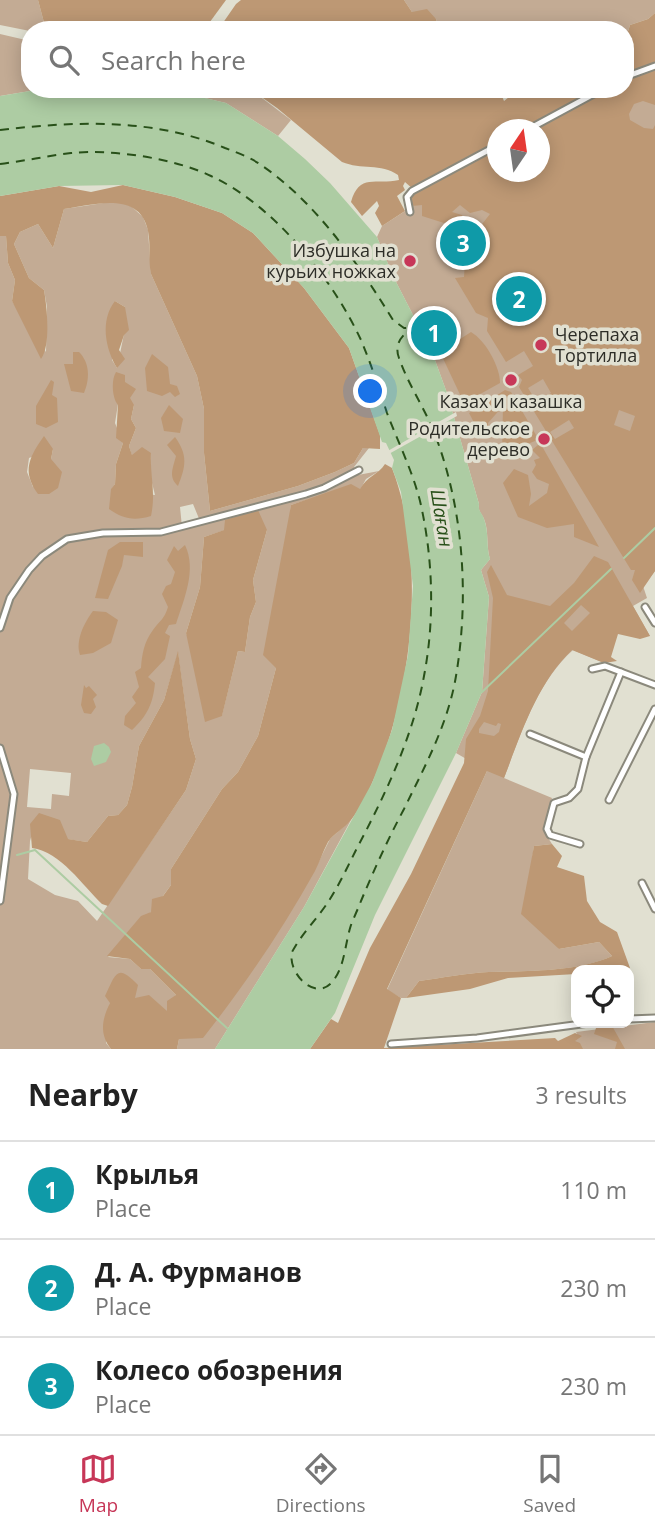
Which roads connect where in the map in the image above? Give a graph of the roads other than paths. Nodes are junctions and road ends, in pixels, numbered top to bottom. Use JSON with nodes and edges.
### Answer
{"nodes":[{"id":1,"x":655,"y":66,"type":"edge"},
{"id":2,"x":634,"y":74,"type":"edge"},
{"id":3,"x":586,"y":98,"type":"edge"},
{"id":4,"x":547,"y":119,"type":"edge"},
{"id":5,"x":487,"y":151,"type":"edge"},
{"id":6,"x":410,"y":212,"type":"dead end"},
{"id":7,"x":359,"y":470,"type":"dead end"},
{"id":8,"x":645,"y":607,"type":"dead end"},
{"id":9,"x":655,"y":623,"type":"edge"},
{"id":10,"x":0,"y":628,"type":"edge"},
{"id":11,"x":592,"y":669,"type":"dead end"},
{"id":12,"x":621,"y":672,"type":"junction"},
{"id":13,"x":655,"y":685,"type":"edge"},
{"id":14,"x":655,"y":709,"type":"edge"},
{"id":15,"x":530,"y":734,"type":"dead end"},
{"id":16,"x":0,"y":748,"type":"edge"},
{"id":17,"x":586,"y":757,"type":"junction"},
{"id":18,"x":609,"y":800,"type":"dead end"},
{"id":19,"x":579,"y":844,"type":"dead end"},
{"id":20,"x":642,"y":883,"type":"dead end"},
{"id":21,"x":0,"y":901,"type":"edge"},
{"id":22,"x":655,"y":909,"type":"edge"},
{"id":23,"x":655,"y":1018,"type":"edge"},
{"id":24,"x":634,"y":1019,"type":"edge"},
{"id":25,"x":571,"y":1025,"type":"edge"},
{"id":26,"x":391,"y":1044,"type":"dead end"}],
"edges":[{"from":1,"to":2,"type":"street"},
{"from":3,"to":4,"type":"street"},
{"from":5,"to":6,"type":"street"},
{"from":7,"to":10,"type":"street"},
{"from":8,"to":9,"type":"street"},
{"from":11,"to":12,"type":"street"},
{"from":12,"to":13,"type":"street"},
{"from":12,"to":17,"type":"street"},
{"from":14,"to":18,"type":"street"},
{"from":15,"to":17,"type":"street"},
{"from":16,"to":21,"type":"street"},
{"from":17,"to":19,"type":"street"},
{"from":20,"to":22,"type":"street"},
{"from":23,"to":24,"type":"street"},
{"from":25,"to":26,"type":"street"}]}
